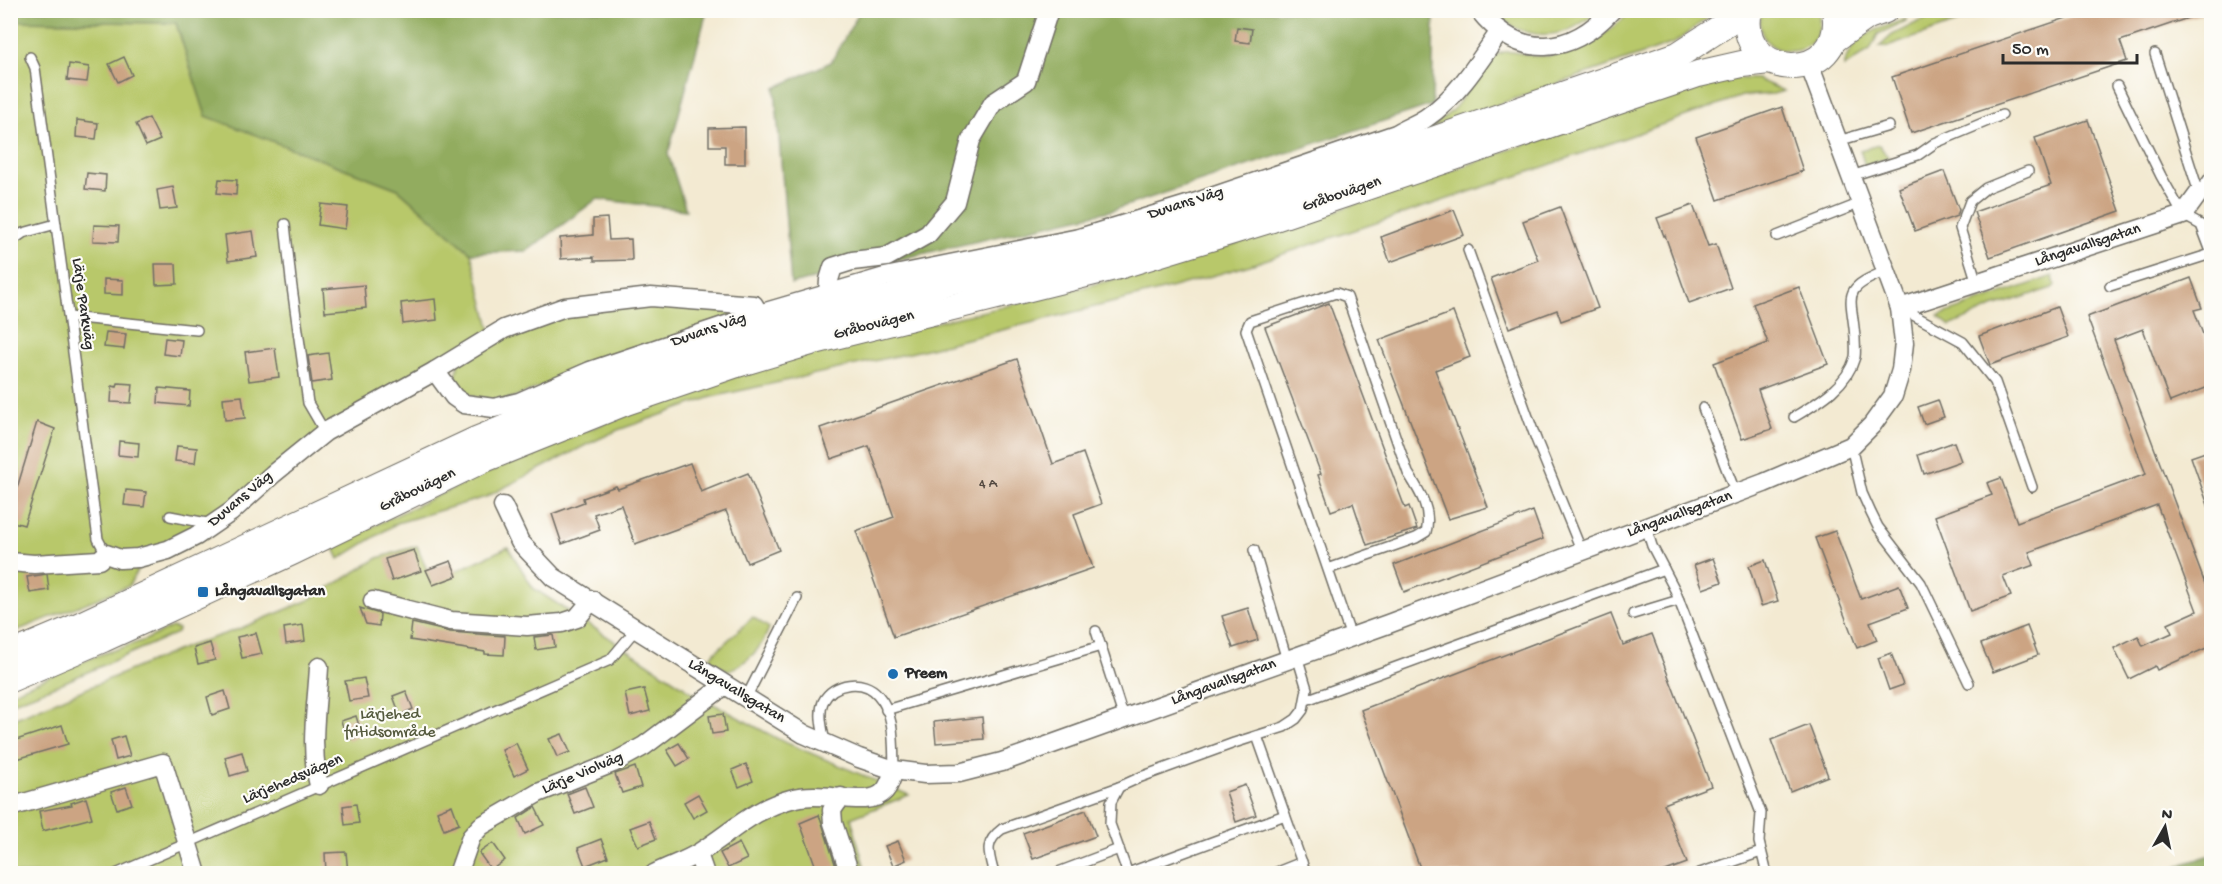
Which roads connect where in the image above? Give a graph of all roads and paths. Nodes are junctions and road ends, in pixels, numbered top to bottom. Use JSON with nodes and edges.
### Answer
{"nodes":[{"id":1,"x":1049,"y":10,"type":"edge"},
{"id":2,"x":1479,"y":10,"type":"edge"},
{"id":3,"x":1612,"y":10,"type":"edge"},
{"id":4,"x":1748,"y":10,"type":"edge"},
{"id":5,"x":1835,"y":10,"type":"edge"},
{"id":6,"x":1885,"y":10,"type":"edge"},
{"id":7,"x":1500,"y":31,"type":"junction"},
{"id":8,"x":1833,"y":40,"type":"junction"},
{"id":9,"x":2155,"y":54,"type":"dead end"},
{"id":10,"x":30,"y":57,"type":"dead end"},
{"id":11,"x":1770,"y":61,"type":"junction"},
{"id":12,"x":1809,"y":64,"type":"junction"},
{"id":13,"x":2117,"y":86,"type":"dead end"},
{"id":14,"x":2002,"y":115,"type":"dead end"},
{"id":15,"x":1889,"y":126,"type":"dead end"},
{"id":16,"x":1838,"y":141,"type":"junction"},
{"id":17,"x":2028,"y":171,"type":"dead end"},
{"id":18,"x":2211,"y":174,"type":"edge"},
{"id":19,"x":1851,"y":176,"type":"junction"},
{"id":20,"x":2199,"y":193,"type":"junction"},
{"id":21,"x":1861,"y":203,"type":"junction"},
{"id":22,"x":2183,"y":215,"type":"junction"},
{"id":23,"x":56,"y":224,"type":"junction"},
{"id":24,"x":285,"y":224,"type":"dead end"},
{"id":25,"x":1777,"y":236,"type":"dead end"},
{"id":26,"x":10,"y":242,"type":"edge"},
{"id":27,"x":1468,"y":250,"type":"dead end"},
{"id":28,"x":2211,"y":254,"type":"edge"},
{"id":29,"x":1886,"y":272,"type":"junction"},
{"id":30,"x":1977,"y":283,"type":"junction"},
{"id":31,"x":2110,"y":286,"type":"dead end"},
{"id":32,"x":828,"y":294,"type":"junction"},
{"id":33,"x":1900,"y":308,"type":"junction"},
{"id":34,"x":759,"y":314,"type":"junction"},
{"id":35,"x":69,"y":317,"type":"junction"},
{"id":36,"x":197,"y":330,"type":"dead end"},
{"id":37,"x":435,"y":371,"type":"junction"},
{"id":38,"x":1703,"y":408,"type":"dead end"},
{"id":39,"x":1794,"y":417,"type":"dead end"},
{"id":40,"x":324,"y":432,"type":"junction"},
{"id":41,"x":1851,"y":446,"type":"junction"},
{"id":42,"x":2032,"y":487,"type":"dead end"},
{"id":43,"x":1736,"y":494,"type":"junction"},
{"id":44,"x":503,"y":506,"type":"dead end"},
{"id":45,"x":170,"y":516,"type":"dead end"},
{"id":46,"x":213,"y":525,"type":"junction"},
{"id":47,"x":1646,"y":527,"type":"junction"},
{"id":48,"x":1254,"y":550,"type":"dead end"},
{"id":49,"x":1582,"y":552,"type":"junction"},
{"id":50,"x":106,"y":554,"type":"junction"},
{"id":51,"x":10,"y":562,"type":"edge"},
{"id":52,"x":1664,"y":568,"type":"junction"},
{"id":53,"x":1328,"y":569,"type":"junction"},
{"id":54,"x":797,"y":598,"type":"dead end"},
{"id":55,"x":591,"y":600,"type":"junction"},
{"id":56,"x":1678,"y":600,"type":"junction"},
{"id":57,"x":374,"y":601,"type":"dead end"},
{"id":58,"x":1633,"y":614,"type":"dead end"},
{"id":59,"x":636,"y":629,"type":"junction"},
{"id":60,"x":1096,"y":631,"type":"dead end"},
{"id":61,"x":1351,"y":637,"type":"junction"},
{"id":62,"x":1101,"y":646,"type":"junction"},
{"id":63,"x":10,"y":655,"type":"edge"},
{"id":64,"x":1292,"y":658,"type":"junction"},
{"id":65,"x":319,"y":667,"type":"dead end"},
{"id":66,"x":10,"y":679,"type":"edge"},
{"id":67,"x":1969,"y":682,"type":"dead end"},
{"id":68,"x":725,"y":685,"type":"junction"},
{"id":69,"x":746,"y":698,"type":"junction"},
{"id":70,"x":1306,"y":700,"type":"junction"},
{"id":71,"x":886,"y":710,"type":"junction"},
{"id":72,"x":1124,"y":718,"type":"junction"},
{"id":73,"x":1257,"y":736,"type":"junction"},
{"id":74,"x":825,"y":743,"type":"junction"},
{"id":75,"x":894,"y":770,"type":"junction"},
{"id":76,"x":319,"y":785,"type":"junction"},
{"id":77,"x":1119,"y":787,"type":"junction"},
{"id":78,"x":841,"y":797,"type":"junction"},
{"id":79,"x":10,"y":807,"type":"edge"},
{"id":80,"x":1285,"y":815,"type":"junction"},
{"id":81,"x":188,"y":843,"type":"junction"},
{"id":82,"x":1119,"y":849,"type":"junction"},
{"id":83,"x":1761,"y":852,"type":"junction"},
{"id":84,"x":698,"y":854,"type":"junction"},
{"id":85,"x":1302,"y":862,"type":"junction"},
{"id":86,"x":116,"y":873,"type":"edge"},
{"id":87,"x":197,"y":873,"type":"edge"},
{"id":88,"x":458,"y":873,"type":"edge"},
{"id":89,"x":654,"y":873,"type":"edge"},
{"id":90,"x":705,"y":873,"type":"edge"},
{"id":91,"x":850,"y":873,"type":"edge"},
{"id":92,"x":994,"y":873,"type":"edge"},
{"id":93,"x":1053,"y":873,"type":"edge"},
{"id":94,"x":1128,"y":873,"type":"edge"},
{"id":95,"x":1272,"y":873,"type":"edge"},
{"id":96,"x":1306,"y":873,"type":"edge"},
{"id":97,"x":1697,"y":873,"type":"edge"},
{"id":98,"x":1767,"y":873,"type":"edge"}],
"edges":[{"from":1,"to":32,"type":"street"},
{"from":2,"to":7,"type":"street"},
{"from":3,"to":7,"type":"street"},
{"from":4,"to":11,"type":"main road","name":"Gråbovägen"},
{"from":4,"to":63,"type":"main road","name":"Gråbovägen"},
{"from":5,"to":8,"type":"main road"},
{"from":6,"to":8,"type":"main road"},
{"from":7,"to":32,"type":"street","name":"Duvans Väg"},
{"from":8,"to":12,"type":"main road"},
{"from":9,"to":20,"type":"lane"},
{"from":10,"to":23,"type":"lane","name":"Lärje Parkväg"},
{"from":11,"to":12,"type":"main road","name":"Gråbovägen"},
{"from":11,"to":66,"type":"main road","name":"Gråbovägen"},
{"from":12,"to":16,"type":"street","name":"Långavallsgatan"},
{"from":13,"to":22,"type":"lane"},
{"from":14,"to":19,"type":"lane"},
{"from":15,"to":16,"type":"lane"},
{"from":16,"to":19,"type":"street","name":"Långavallsgatan"},
{"from":17,"to":30,"type":"lane"},
{"from":18,"to":20,"type":"lane"},
{"from":19,"to":21,"type":"street","name":"Långavallsgatan"},
{"from":20,"to":22,"type":"street"},
{"from":21,"to":25,"type":"lane"},
{"from":21,"to":29,"type":"street","name":"Långavallsgatan"},
{"from":22,"to":28,"type":"lane"},
{"from":22,"to":30,"type":"street","name":"Långavallsgatan"},
{"from":23,"to":26,"type":"lane"},
{"from":23,"to":35,"type":"lane","name":"Lärje Parkväg"},
{"from":24,"to":40,"type":"lane"},
{"from":27,"to":49,"type":"lane"},
{"from":28,"to":31,"type":"lane"},
{"from":29,"to":33,"type":"street","name":"Långavallsgatan"},
{"from":29,"to":39,"type":"lane"},
{"from":30,"to":33,"type":"street","name":"Långavallsgatan"},
{"from":32,"to":34,"type":"street","name":"Duvans Väg"},
{"from":33,"to":41,"type":"street","name":"Långavallsgatan"},
{"from":33,"to":42,"type":"lane"},
{"from":34,"to":37,"type":"street","name":"Duvans Väg"},
{"from":34,"to":37,"type":"street","name":"Duvans Väg"},
{"from":35,"to":36,"type":"lane"},
{"from":35,"to":50,"type":"lane","name":"Lärje Parkväg"},
{"from":37,"to":40,"type":"street","name":"Duvans Väg"},
{"from":38,"to":43,"type":"lane"},
{"from":40,"to":46,"type":"street","name":"Duvans Väg"},
{"from":41,"to":43,"type":"street","name":"Långavallsgatan"},
{"from":41,"to":67,"type":"lane"},
{"from":43,"to":47,"type":"street","name":"Långavallsgatan"},
{"from":44,"to":55,"type":"street","name":"Långavallsgatan"},
{"from":45,"to":46,"type":"lane"},
{"from":46,"to":50,"type":"street","name":"Duvans Väg"},
{"from":47,"to":49,"type":"street","name":"Långavallsgatan"},
{"from":47,"to":52,"type":"lane"},
{"from":48,"to":64,"type":"lane"},
{"from":49,"to":61,"type":"street","name":"Långavallsgatan"},
{"from":50,"to":51,"type":"street","name":"Duvans Väg"},
{"from":52,"to":56,"type":"lane"},
{"from":52,"to":70,"type":"lane"},
{"from":53,"to":53,"type":"lane"},
{"from":53,"to":61,"type":"lane"},
{"from":54,"to":69,"type":"lane"},
{"from":55,"to":57,"type":"street"},
{"from":55,"to":59,"type":"street","name":"Långavallsgatan"},
{"from":56,"to":58,"type":"lane"},
{"from":56,"to":83,"type":"lane"},
{"from":59,"to":68,"type":"street","name":"Långavallsgatan"},
{"from":59,"to":76,"type":"lane","name":"Lärjehedsvägen"},
{"from":60,"to":62,"type":"lane"},
{"from":61,"to":64,"type":"street","name":"Långavallsgatan"},
{"from":62,"to":71,"type":"lane"},
{"from":62,"to":72,"type":"lane"},
{"from":64,"to":70,"type":"lane"},
{"from":64,"to":72,"type":"street","name":"Långavallsgatan"},
{"from":65,"to":76,"type":"street"},
{"from":68,"to":69,"type":"street","name":"Långavallsgatan"},
{"from":68,"to":88,"type":"street","name":"Lärje Violväg"},
{"from":69,"to":74,"type":"street","name":"Långavallsgatan"},
{"from":70,"to":73,"type":"lane"},
{"from":71,"to":74,"type":"lane"},
{"from":71,"to":75,"type":"lane"},
{"from":72,"to":75,"type":"street","name":"Långavallsgatan"},
{"from":73,"to":77,"type":"lane"},
{"from":73,"to":80,"type":"lane"},
{"from":74,"to":75,"type":"street","name":"Långavallsgatan"},
{"from":75,"to":78,"type":"street"},
{"from":76,"to":81,"type":"lane","name":"Lärjehedsvägen"},
{"from":77,"to":82,"type":"lane"},
{"from":77,"to":92,"type":"lane"},
{"from":78,"to":84,"type":"street"},
{"from":78,"to":91,"type":"street"},
{"from":79,"to":81,"type":"street"},
{"from":80,"to":85,"type":"lane"},
{"from":80,"to":94,"type":"lane"},
{"from":81,"to":86,"type":"lane","name":"Lärjehedsvägen"},
{"from":81,"to":87,"type":"street"},
{"from":82,"to":93,"type":"lane"},
{"from":82,"to":94,"type":"lane"},
{"from":83,"to":97,"type":"lane"},
{"from":83,"to":98,"type":"lane"},
{"from":84,"to":89,"type":"street"},
{"from":84,"to":90,"type":"street"},
{"from":85,"to":95,"type":"lane"},
{"from":85,"to":96,"type":"lane"}]}
